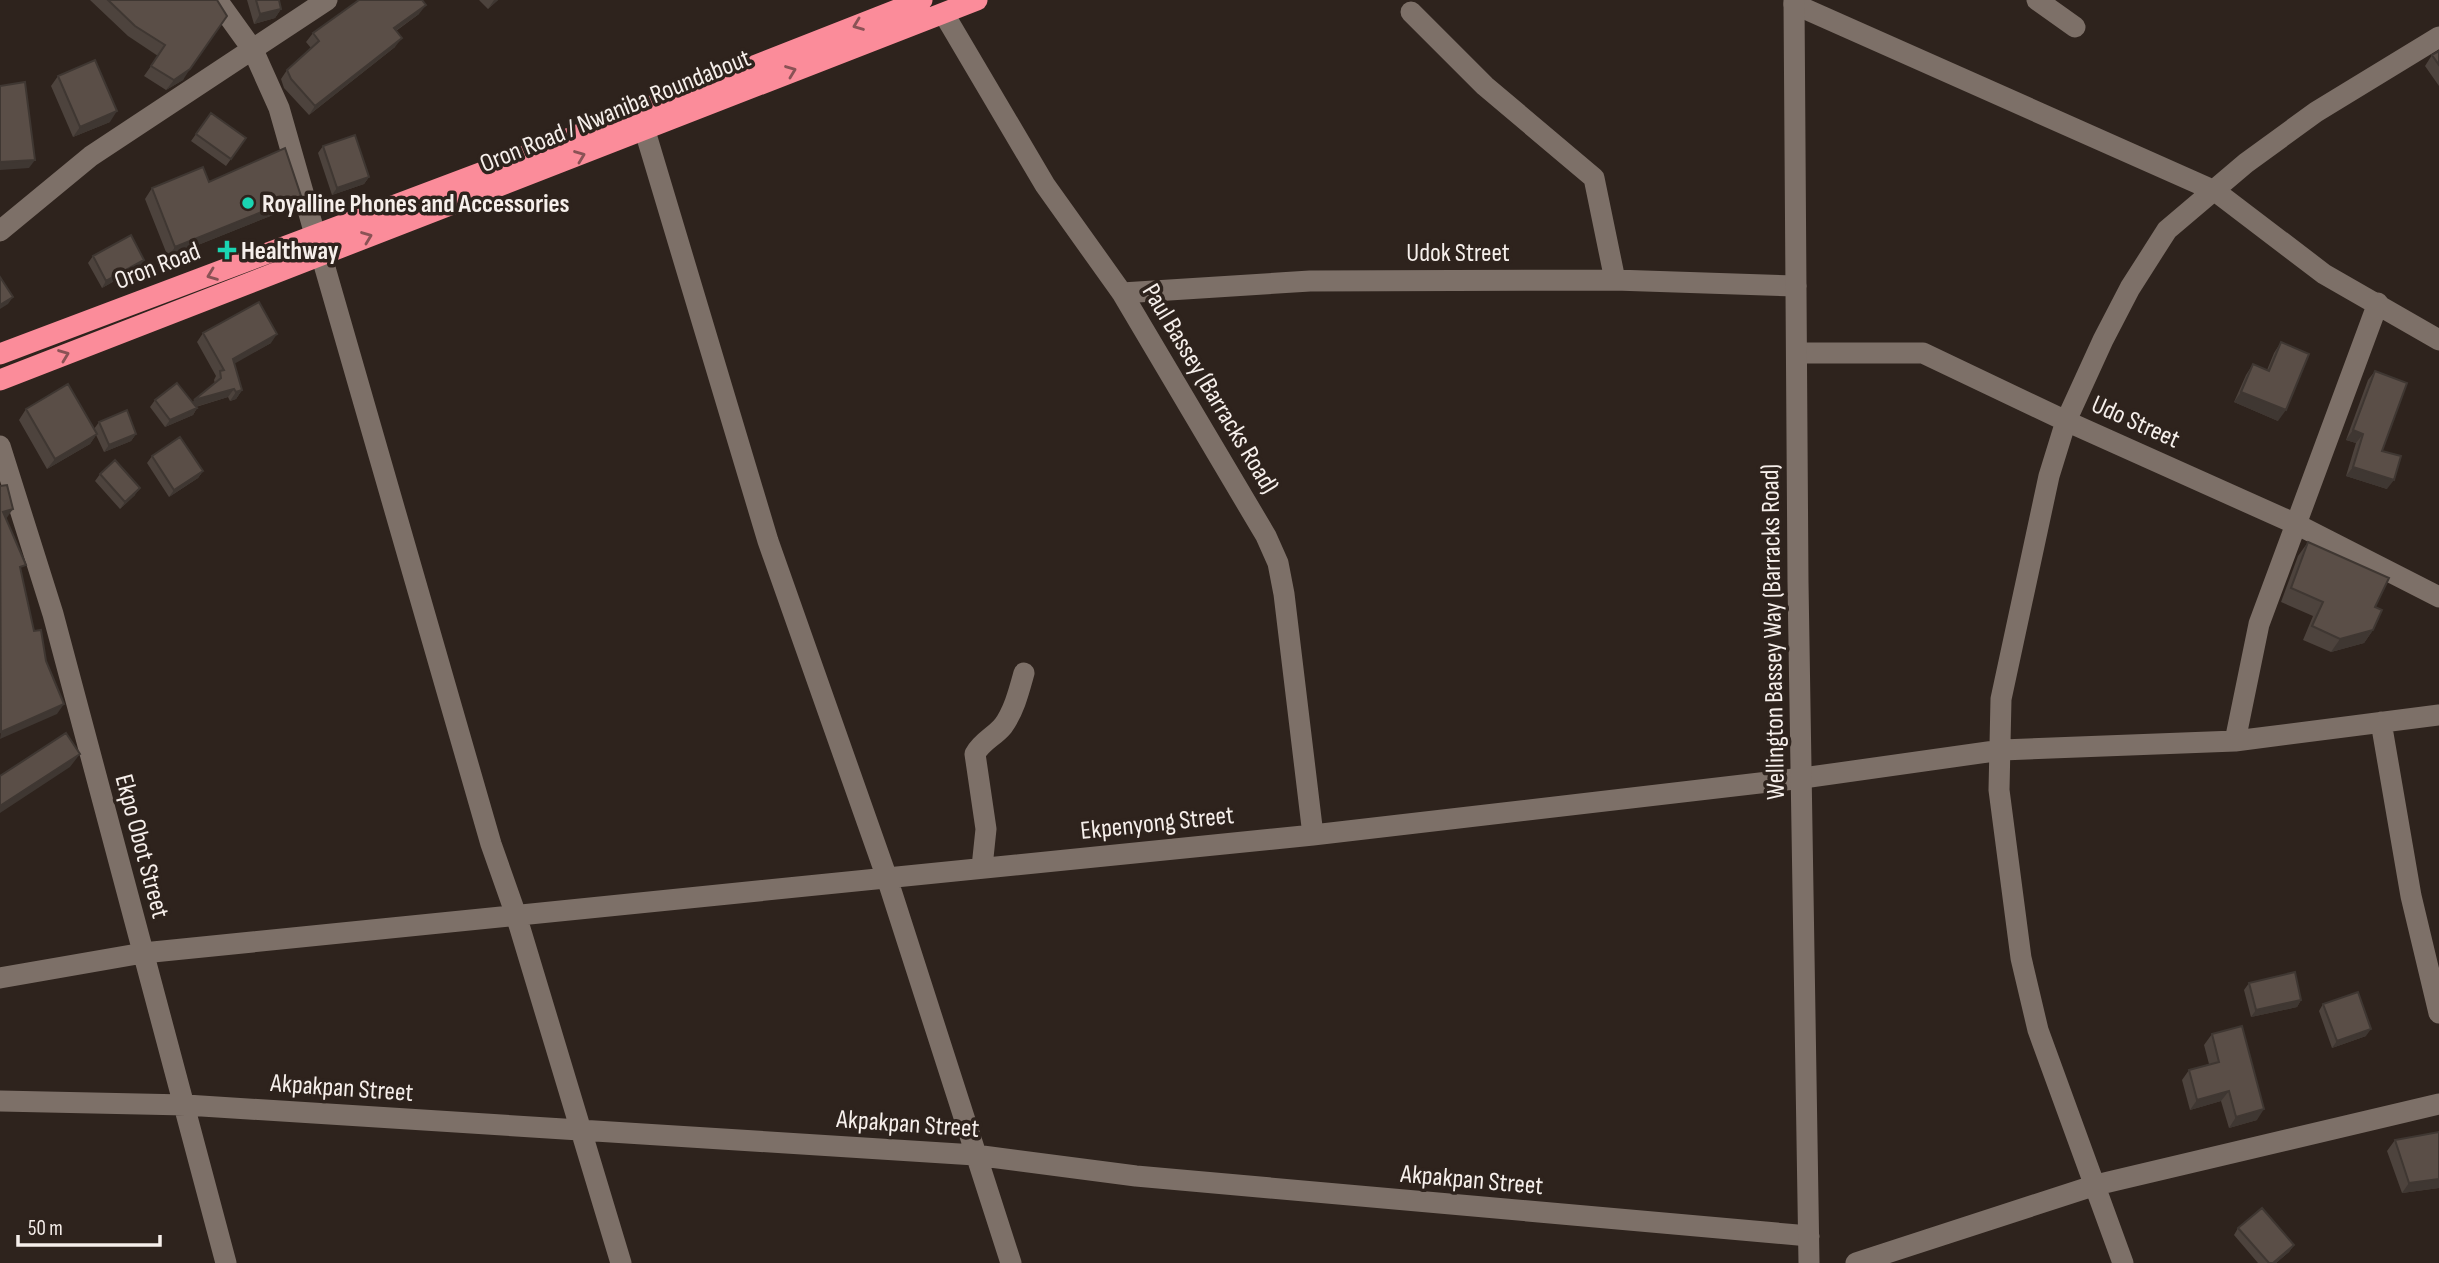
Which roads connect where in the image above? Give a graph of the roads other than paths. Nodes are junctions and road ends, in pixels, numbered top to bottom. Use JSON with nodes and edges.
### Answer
{"nodes":[{"id":1,"x":217,"y":0,"type":"edge"},
{"id":2,"x":327,"y":0,"type":"edge"},
{"id":3,"x":922,"y":0,"type":"edge"},
{"id":4,"x":977,"y":0,"type":"edge"},
{"id":5,"x":2037,"y":0,"type":"edge"},
{"id":6,"x":1794,"y":2,"type":"edge"},
{"id":7,"x":1411,"y":12,"type":"dead end"},
{"id":8,"x":944,"y":14,"type":"junction"},
{"id":9,"x":2075,"y":27,"type":"dead end"},
{"id":10,"x":2439,"y":37,"type":"edge"},
{"id":11,"x":253,"y":50,"type":"junction"},
{"id":12,"x":645,"y":131,"type":"junction"},
{"id":13,"x":2214,"y":191,"type":"junction"},
{"id":14,"x":0,"y":231,"type":"edge"},
{"id":15,"x":319,"y":244,"type":"junction"},
{"id":16,"x":1615,"y":280,"type":"junction"},
{"id":17,"x":1796,"y":286,"type":"junction"},
{"id":18,"x":1122,"y":293,"type":"junction"},
{"id":19,"x":2378,"y":303,"type":"junction"},
{"id":20,"x":2439,"y":340,"type":"edge"},
{"id":21,"x":1797,"y":353,"type":"junction"},
{"id":22,"x":0,"y":354,"type":"edge"},
{"id":23,"x":0,"y":380,"type":"edge"},
{"id":24,"x":2066,"y":421,"type":"junction"},
{"id":25,"x":0,"y":446,"type":"edge"},
{"id":26,"x":2298,"y":525,"type":"junction"},
{"id":27,"x":2439,"y":597,"type":"edge"},
{"id":28,"x":1024,"y":673,"type":"dead end"},
{"id":29,"x":2439,"y":715,"type":"edge"},
{"id":30,"x":2381,"y":722,"type":"junction"},
{"id":31,"x":2235,"y":741,"type":"junction"},
{"id":32,"x":2002,"y":750,"type":"junction"},
{"id":33,"x":1803,"y":778,"type":"junction"},
{"id":34,"x":1312,"y":835,"type":"junction"},
{"id":35,"x":982,"y":867,"type":"junction"},
{"id":36,"x":887,"y":878,"type":"junction"},
{"id":37,"x":516,"y":915,"type":"junction"},
{"id":38,"x":143,"y":953,"type":"junction"},
{"id":39,"x":0,"y":978,"type":"edge"},
{"id":40,"x":2439,"y":1013,"type":"edge"},
{"id":41,"x":0,"y":1101,"type":"edge"},
{"id":42,"x":2439,"y":1104,"type":"edge"},
{"id":43,"x":186,"y":1105,"type":"junction"},
{"id":44,"x":580,"y":1131,"type":"junction"},
{"id":45,"x":975,"y":1154,"type":"junction"},
{"id":46,"x":2096,"y":1185,"type":"junction"},
{"id":47,"x":1809,"y":1236,"type":"junction"},
{"id":48,"x":226,"y":1263,"type":"edge"},
{"id":49,"x":621,"y":1263,"type":"edge"},
{"id":50,"x":1011,"y":1263,"type":"edge"},
{"id":51,"x":1809,"y":1263,"type":"edge"},
{"id":52,"x":1856,"y":1263,"type":"edge"},
{"id":53,"x":2123,"y":1263,"type":"edge"}],
"edges":[{"from":1,"to":11,"type":"street"},
{"from":2,"to":11,"type":"street"},
{"from":3,"to":15,"type":"highway","name":"Oron Road","one_way":true},
{"from":4,"to":8,"type":"highway","name":"Oron Road / Nwaniba Roundabout"},
{"from":5,"to":9,"type":"street"},
{"from":6,"to":13,"type":"street"},
{"from":6,"to":17,"type":"street","name":"Wellington Bassey Way (Barracks Road)"},
{"from":7,"to":16,"type":"street"},
{"from":12,"to":8,"type":"highway","name":"Oron Road / Nwaniba Roundabout","one_way":true},
{"from":8,"to":18,"type":"street","name":"Paul Bassey (Barracks Road)"},
{"from":10,"to":13,"type":"street"},
{"from":11,"to":14,"type":"street"},
{"from":11,"to":15,"type":"street"},
{"from":15,"to":12,"type":"highway","name":"Oron Road / Nwaniba Roundabout","one_way":true},
{"from":12,"to":36,"type":"street"},
{"from":13,"to":19,"type":"street"},
{"from":13,"to":24,"type":"street"},
{"from":15,"to":22,"type":"highway","name":"Oron Road","one_way":true},
{"from":23,"to":15,"type":"highway","name":"Oron Road / Nwaniba Roundabout","one_way":true},
{"from":15,"to":37,"type":"street"},
{"from":16,"to":17,"type":"street","name":"Udok Street"},
{"from":16,"to":18,"type":"street","name":"Udok Street"},
{"from":17,"to":21,"type":"street","name":"Wellington Bassey Way (Barracks Road)"},
{"from":18,"to":34,"type":"street","name":"Paul Bassey (Barracks Road)"},
{"from":19,"to":20,"type":"street"},
{"from":19,"to":26,"type":"street"},
{"from":21,"to":24,"type":"street","name":"Udo Street"},
{"from":21,"to":33,"type":"street","name":"Wellington Bassey Way (Barracks Road)"},
{"from":24,"to":26,"type":"street","name":"Udo Street"},
{"from":24,"to":32,"type":"street"},
{"from":25,"to":38,"type":"street","name":"Ekpo Obot Street"},
{"from":26,"to":27,"type":"street","name":"Udo Street"},
{"from":26,"to":31,"type":"street"},
{"from":28,"to":35,"type":"street"},
{"from":29,"to":30,"type":"street","name":"Ekpenyong Street"},
{"from":30,"to":31,"type":"street","name":"Ekpenyong Street"},
{"from":30,"to":40,"type":"street"},
{"from":31,"to":32,"type":"street","name":"Ekpenyong Street"},
{"from":32,"to":33,"type":"street","name":"Ekpenyong Street"},
{"from":32,"to":46,"type":"street"},
{"from":33,"to":34,"type":"street","name":"Ekpenyong Street"},
{"from":33,"to":47,"type":"street","name":"Wellington Bassey Way (Barracks Road)"},
{"from":34,"to":35,"type":"street","name":"Ekpenyong Street"},
{"from":35,"to":36,"type":"street","name":"Ekpenyong Street"},
{"from":36,"to":37,"type":"street","name":"Ekpenyong Street"},
{"from":36,"to":45,"type":"street"},
{"from":37,"to":38,"type":"street","name":"Ekpenyong Street"},
{"from":37,"to":44,"type":"street"},
{"from":38,"to":39,"type":"street","name":"Ekpenyong Street"},
{"from":38,"to":43,"type":"street","name":"Ekpo Obot Street"},
{"from":41,"to":43,"type":"street","name":"Akpakpan Street"},
{"from":42,"to":46,"type":"street"},
{"from":43,"to":44,"type":"street","name":"Akpakpan Street"},
{"from":43,"to":48,"type":"street","name":"Ekpo Obot Street"},
{"from":44,"to":45,"type":"street","name":"Akpakpan Street"},
{"from":44,"to":49,"type":"street"},
{"from":45,"to":47,"type":"street","name":"Akpakpan Street"},
{"from":45,"to":50,"type":"street"},
{"from":46,"to":52,"type":"street"},
{"from":46,"to":53,"type":"street"},
{"from":47,"to":51,"type":"street","name":"Wellington Bassey Way (Barracks Road)"}]}
